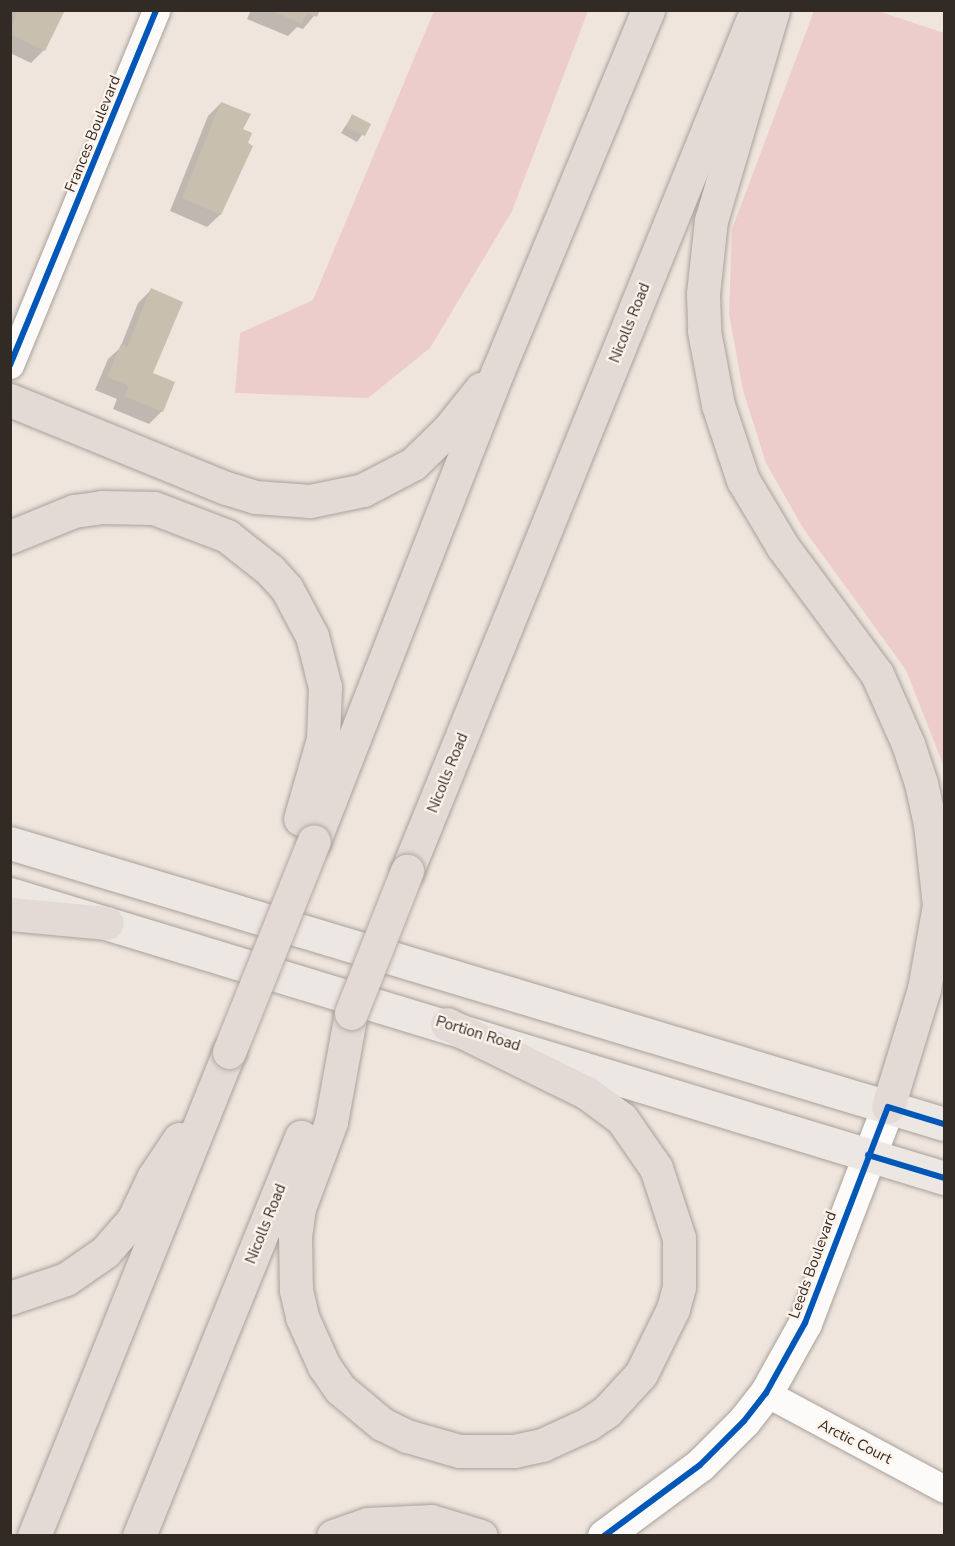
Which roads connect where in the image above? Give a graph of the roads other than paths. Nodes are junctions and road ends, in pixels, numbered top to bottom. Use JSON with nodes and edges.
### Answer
{"nodes":[{"id":1,"x":156,"y":10,"type":"edge"},
{"id":2,"x":648,"y":10,"type":"edge"},
{"id":3,"x":756,"y":10,"type":"edge"},
{"id":4,"x":773,"y":10,"type":"edge"},
{"id":5,"x":10,"y":365,"type":"edge"},
{"id":6,"x":497,"y":373,"type":"junction"},
{"id":7,"x":10,"y":400,"type":"edge"},
{"id":8,"x":10,"y":537,"type":"edge"},
{"id":9,"x":305,"y":839,"type":"junction"},
{"id":10,"x":10,"y":843,"type":"edge"},
{"id":11,"x":10,"y":894,"type":"edge"},
{"id":12,"x":939,"y":905,"type":"junction"},
{"id":13,"x":10,"y":914,"type":"edge"},
{"id":14,"x":107,"y":923,"type":"junction"},
{"id":15,"x":945,"y":939,"type":"edge"},
{"id":16,"x":447,"y":1024,"type":"junction"},
{"id":17,"x":331,"y":1081,"type":"junction"},
{"id":18,"x":217,"y":1082,"type":"junction"},
{"id":19,"x":888,"y":1107,"type":"junction"},
{"id":20,"x":945,"y":1124,"type":"edge"},
{"id":21,"x":868,"y":1155,"type":"junction"},
{"id":22,"x":945,"y":1178,"type":"edge"},
{"id":23,"x":10,"y":1298,"type":"edge"},
{"id":24,"x":766,"y":1394,"type":"junction"},
{"id":25,"x":945,"y":1489,"type":"edge"},
{"id":26,"x":422,"y":1528,"type":"edge"},
{"id":27,"x":34,"y":1536,"type":"edge"},
{"id":28,"x":139,"y":1536,"type":"edge"},
{"id":29,"x":333,"y":1536,"type":"edge"},
{"id":30,"x":481,"y":1536,"type":"edge"},
{"id":31,"x":603,"y":1536,"type":"edge"}],
"edges":[{"from":1,"to":5,"type":"street","name":"Frances Boulevard"},
{"from":2,"to":6,"type":"highway"},
{"from":3,"to":17,"type":"highway","name":"Nicolls Road","bridge":true},
{"from":4,"to":12,"type":"highway"},
{"from":6,"to":7,"type":"highway"},
{"from":6,"to":9,"type":"highway"},
{"from":8,"to":9,"type":"highway"},
{"from":9,"to":18,"type":"highway","bridge":true},
{"from":10,"to":19,"type":"main road"},
{"from":11,"to":14,"type":"main road","name":"Portion Road"},
{"from":12,"to":15,"type":"highway"},
{"from":12,"to":19,"type":"highway"},
{"from":13,"to":14,"type":"highway"},
{"from":14,"to":16,"type":"main road","name":"Portion Road"},
{"from":16,"to":17,"type":"highway"},
{"from":16,"to":21,"type":"main road","name":"Portion Road"},
{"from":17,"to":28,"type":"highway","name":"Nicolls Road"},
{"from":18,"to":23,"type":"highway"},
{"from":18,"to":27,"type":"highway"},
{"from":19,"to":20,"type":"main road"},
{"from":19,"to":21,"type":"street","name":"Leeds Boulevard"},
{"from":21,"to":22,"type":"main road","name":"Portion Road"},
{"from":21,"to":24,"type":"street","name":"Leeds Boulevard"},
{"from":24,"to":25,"type":"street","name":"Arctic Court"},
{"from":24,"to":31,"type":"street","name":"Leeds Boulevard"},
{"from":26,"to":29,"type":"highway"},
{"from":26,"to":30,"type":"highway"}]}
